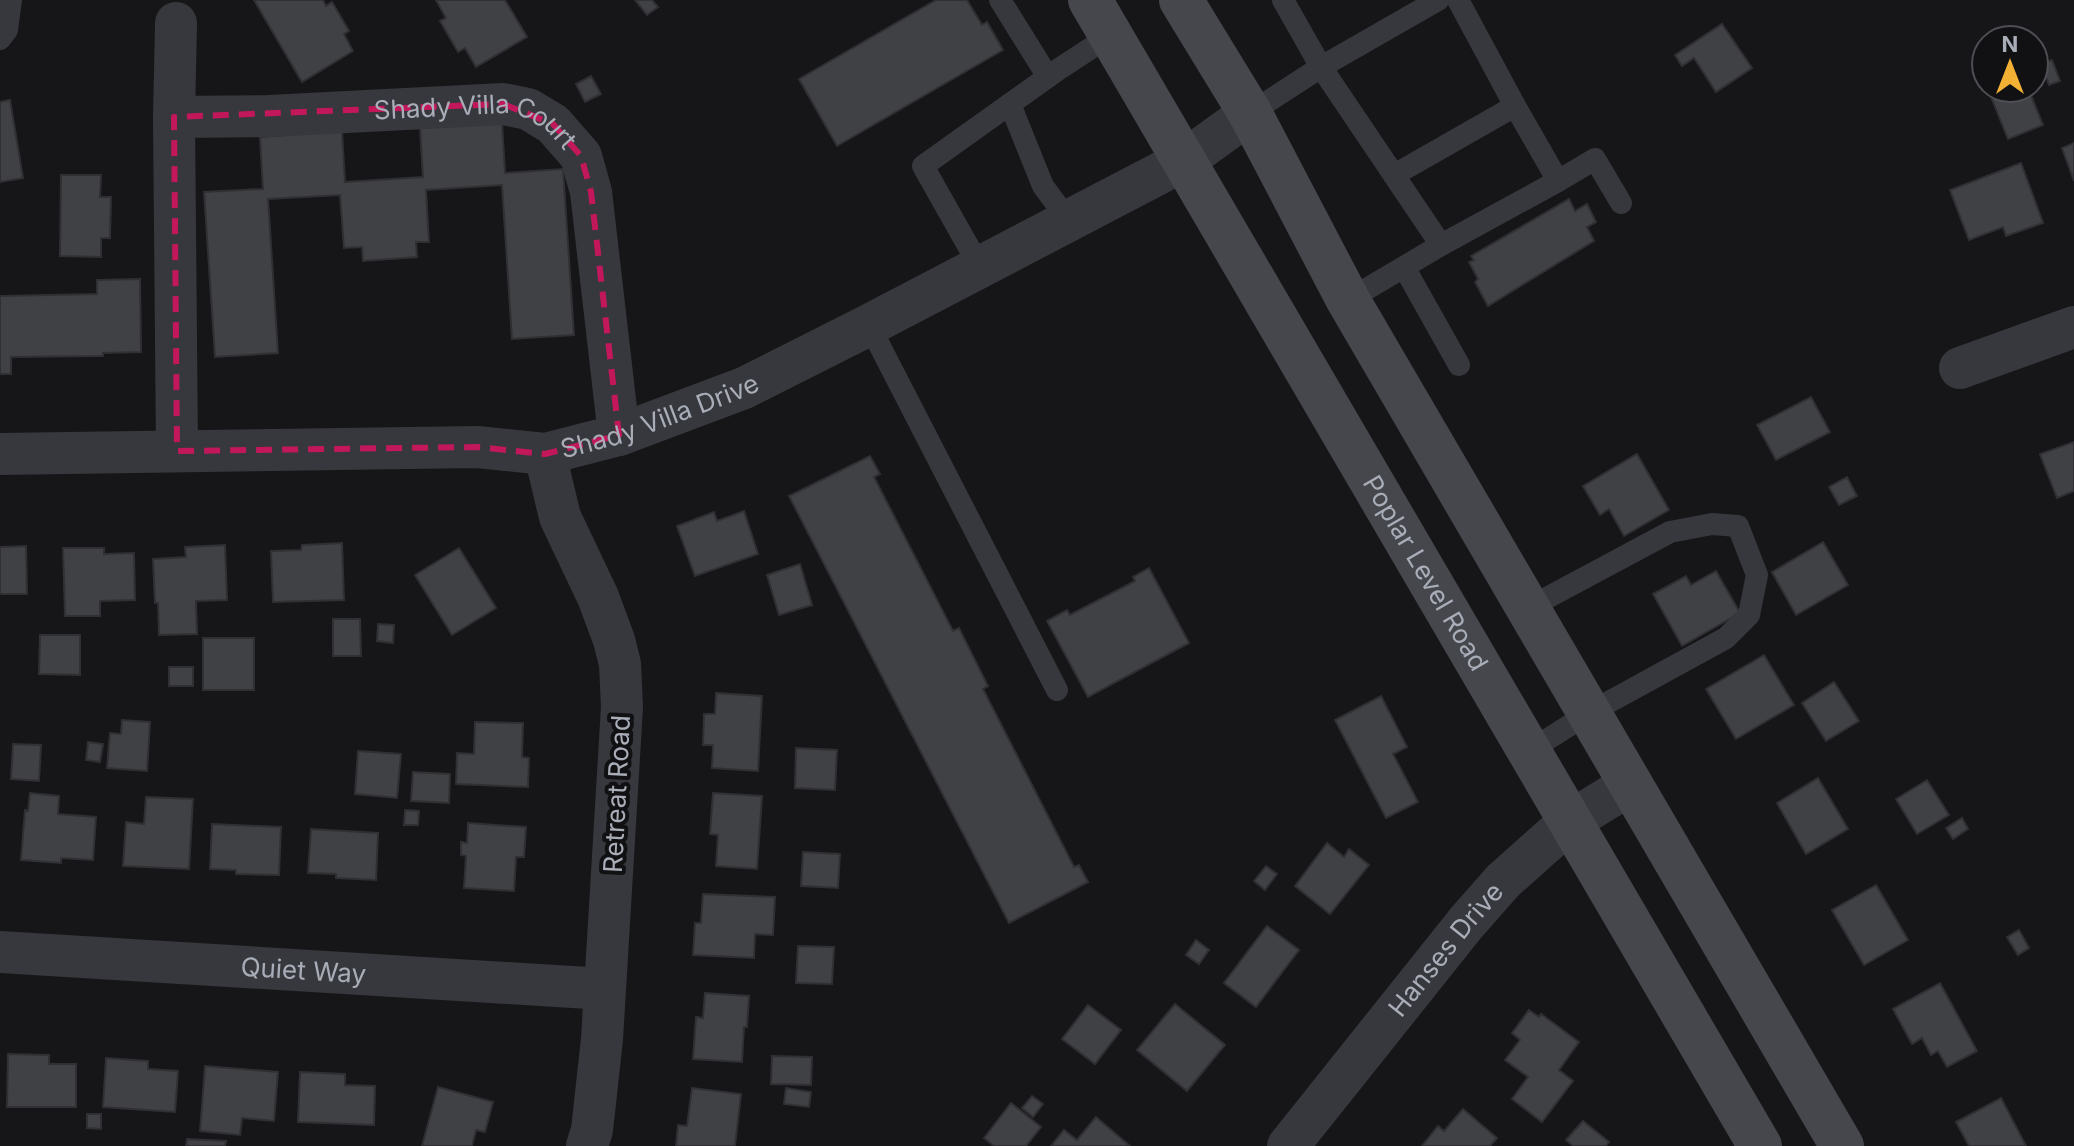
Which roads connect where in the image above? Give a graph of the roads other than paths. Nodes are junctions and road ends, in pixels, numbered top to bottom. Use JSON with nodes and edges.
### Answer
{"nodes":[{"id":1,"x":11,"y":0,"type":"edge"},
{"id":2,"x":1000,"y":0,"type":"edge"},
{"id":3,"x":1181,"y":0,"type":"edge"},
{"id":4,"x":1283,"y":0,"type":"edge"},
{"id":5,"x":1438,"y":0,"type":"edge"},
{"id":6,"x":1458,"y":0,"type":"edge"},
{"id":7,"x":1101,"y":18,"type":"edge"},
{"id":8,"x":176,"y":23,"type":"dead end"},
{"id":9,"x":0,"y":39,"type":"edge"},
{"id":10,"x":1321,"y":67,"type":"junction"},
{"id":11,"x":1048,"y":77,"type":"junction"},
{"id":12,"x":1010,"y":104,"type":"junction"},
{"id":13,"x":1515,"y":106,"type":"junction"},
{"id":14,"x":1250,"y":113,"type":"junction"},
{"id":15,"x":174,"y":117,"type":"junction"},
{"id":16,"x":1185,"y":160,"type":"junction"},
{"id":17,"x":1394,"y":175,"type":"junction"},
{"id":18,"x":1558,"y":181,"type":"junction"},
{"id":19,"x":1621,"y":203,"type":"dead end"},
{"id":20,"x":1069,"y":221,"type":"junction"},
{"id":21,"x":1441,"y":245,"type":"junction"},
{"id":22,"x":980,"y":267,"type":"junction"},
{"id":23,"x":1404,"y":267,"type":"junction"},
{"id":24,"x":1348,"y":300,"type":"junction"},
{"id":25,"x":869,"y":325,"type":"junction"},
{"id":26,"x":2074,"y":327,"type":"edge"},
{"id":27,"x":1459,"y":365,"type":"dead end"},
{"id":28,"x":1960,"y":368,"type":"dead end"},
{"id":29,"x":619,"y":435,"type":"junction"},
{"id":30,"x":177,"y":451,"type":"junction"},
{"id":31,"x":0,"y":454,"type":"edge"},
{"id":32,"x":545,"y":454,"type":"junction"},
{"id":33,"x":1528,"y":608,"type":"junction"},
{"id":34,"x":1057,"y":690,"type":"dead end"},
{"id":35,"x":1589,"y":713,"type":"junction"},
{"id":36,"x":1529,"y":751,"type":"junction"},
{"id":37,"x":1631,"y":784,"type":"junction"},
{"id":38,"x":1569,"y":822,"type":"junction"},
{"id":39,"x":0,"y":952,"type":"edge"},
{"id":40,"x":605,"y":989,"type":"junction"},
{"id":41,"x":587,"y":1146,"type":"edge"},
{"id":42,"x":1288,"y":1146,"type":"edge"},
{"id":43,"x":1760,"y":1146,"type":"edge"},
{"id":44,"x":1842,"y":1146,"type":"edge"}],
"edges":[{"from":1,"to":9,"type":"lane"},
{"from":2,"to":11,"type":"lane"},
{"from":3,"to":14,"type":"main road"},
{"from":4,"to":10,"type":"lane"},
{"from":5,"to":10,"type":"lane"},
{"from":6,"to":13,"type":"lane"},
{"from":7,"to":11,"type":"lane"},
{"from":7,"to":16,"type":"main road","name":"Poplar Level Road"},
{"from":8,"to":15,"type":"street"},
{"from":10,"to":14,"type":"lane"},
{"from":10,"to":17,"type":"lane"},
{"from":11,"to":12,"type":"lane"},
{"from":12,"to":20,"type":"lane"},
{"from":12,"to":22,"type":"lane"},
{"from":13,"to":17,"type":"lane"},
{"from":13,"to":18,"type":"lane"},
{"from":14,"to":16,"type":"street","name":"Shady Villa Drive"},
{"from":14,"to":24,"type":"main road"},
{"from":15,"to":29,"type":"street","name":"Shady Villa Court"},
{"from":15,"to":30,"type":"street"},
{"from":16,"to":20,"type":"street","name":"Shady Villa Drive"},
{"from":16,"to":36,"type":"main road","name":"Poplar Level Road"},
{"from":17,"to":21,"type":"lane"},
{"from":18,"to":19,"type":"lane"},
{"from":18,"to":21,"type":"lane"},
{"from":20,"to":22,"type":"street","name":"Shady Villa Drive"},
{"from":21,"to":23,"type":"lane"},
{"from":22,"to":25,"type":"street","name":"Shady Villa Drive"},
{"from":23,"to":24,"type":"lane"},
{"from":23,"to":27,"type":"lane"},
{"from":24,"to":33,"type":"main road"},
{"from":25,"to":29,"type":"street","name":"Shady Villa Drive"},
{"from":25,"to":34,"type":"lane"},
{"from":26,"to":28,"type":"street"},
{"from":29,"to":32,"type":"street","name":"Shady Villa Drive"},
{"from":30,"to":31,"type":"street","name":"Shady Villa Drive"},
{"from":30,"to":32,"type":"street","name":"Shady Villa Drive"},
{"from":32,"to":40,"type":"street","name":"Retreat Road"},
{"from":33,"to":35,"type":"main road"},
{"from":33,"to":35,"type":"lane"},
{"from":35,"to":36,"type":"lane"},
{"from":35,"to":37,"type":"main road"},
{"from":36,"to":38,"type":"main road","name":"Poplar Level Road"},
{"from":37,"to":38,"type":"street","name":"Hanses Drive"},
{"from":37,"to":44,"type":"main road"},
{"from":38,"to":42,"type":"street","name":"Hanses Drive"},
{"from":38,"to":43,"type":"main road","name":"Poplar Level Road"},
{"from":39,"to":40,"type":"street","name":"Quiet Way"},
{"from":40,"to":41,"type":"street","name":"Retreat Road"}]}
